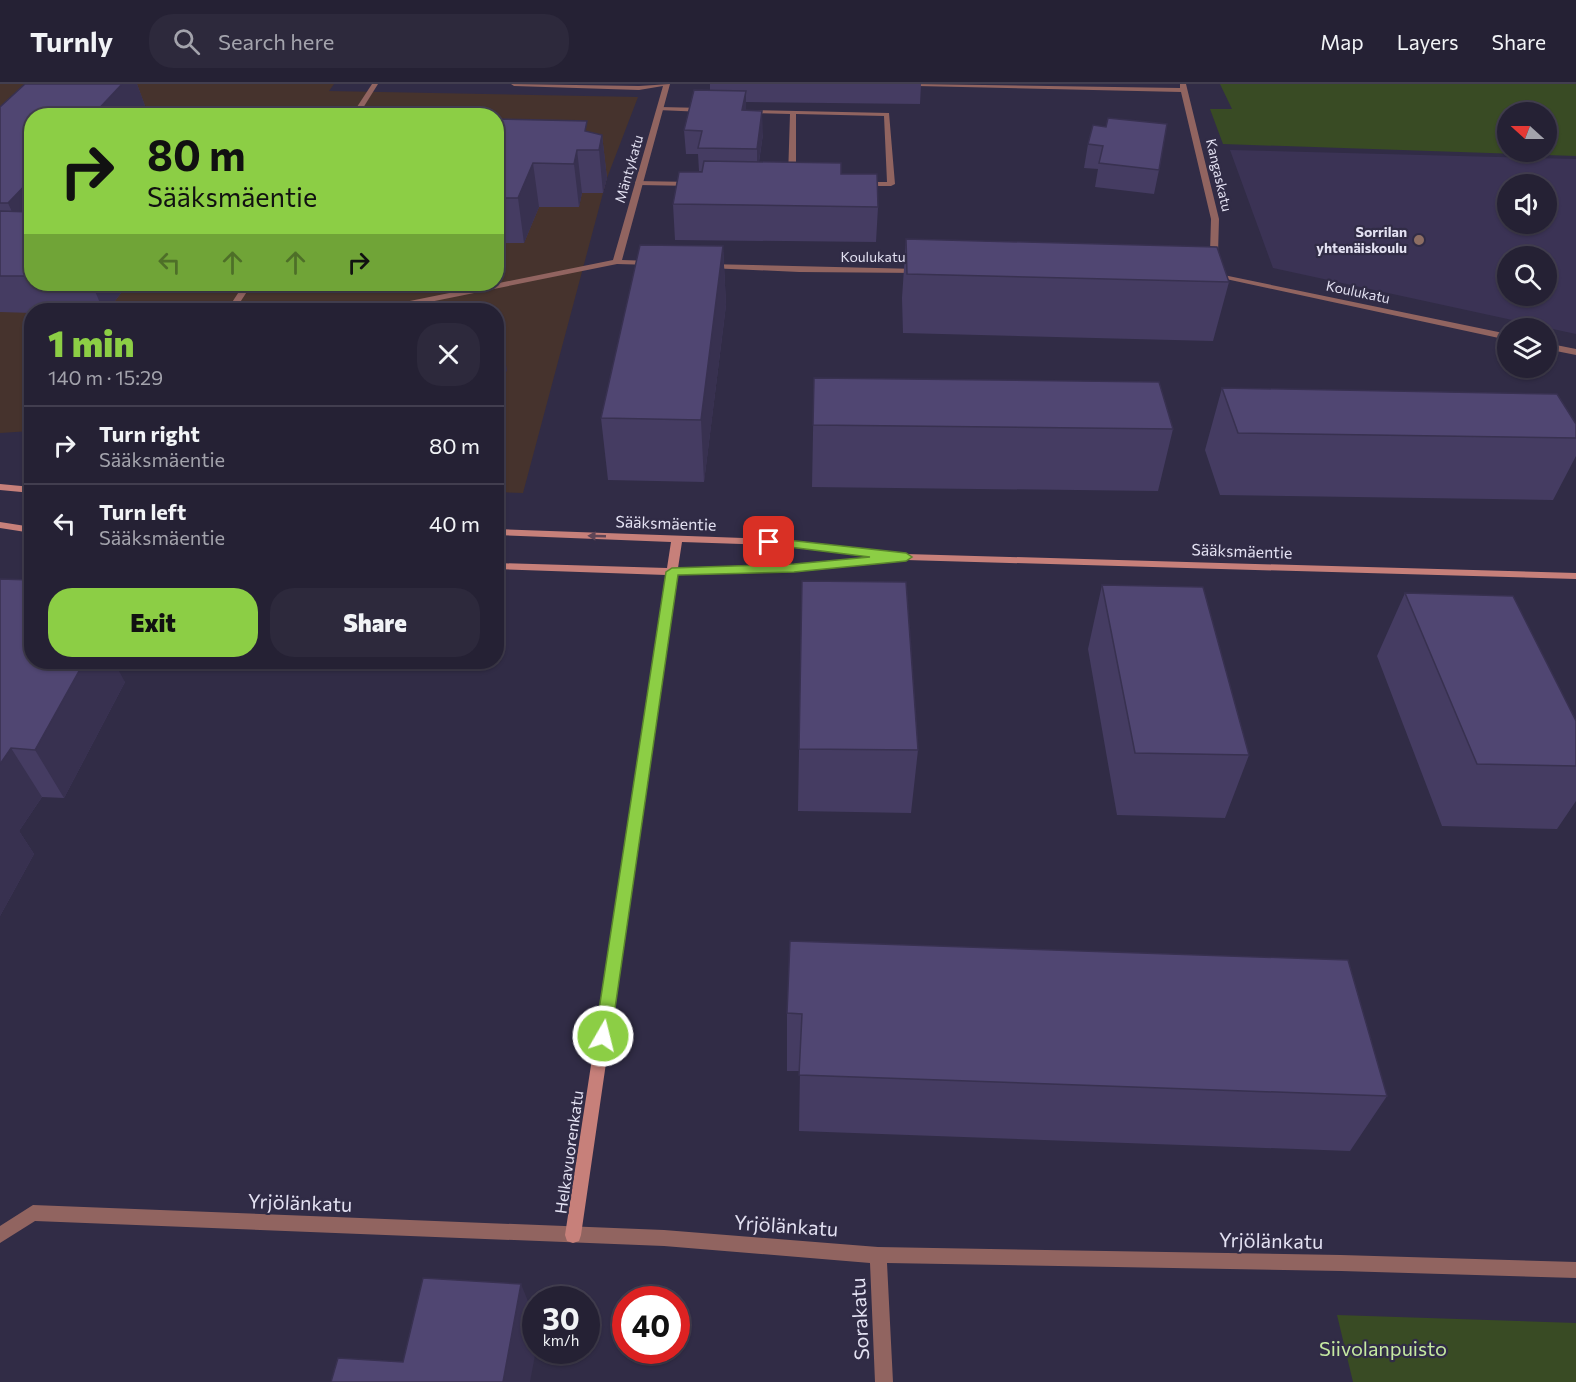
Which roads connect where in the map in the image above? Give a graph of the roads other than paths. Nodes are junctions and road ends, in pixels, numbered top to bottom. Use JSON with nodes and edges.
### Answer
{"nodes":[{"id":1,"x":375,"y":84,"type":"edge"},
{"id":2,"x":514,"y":84,"type":"edge"},
{"id":3,"x":665,"y":84,"type":"edge"},
{"id":4,"x":917,"y":84,"type":"edge"},
{"id":5,"x":1184,"y":87,"type":"edge"},
{"id":6,"x":359,"y":108,"type":"edge"},
{"id":7,"x":660,"y":109,"type":"junction"},
{"id":8,"x":715,"y":110,"type":"edge"},
{"id":9,"x":738,"y":111,"type":"edge"},
{"id":10,"x":793,"y":112,"type":"junction"},
{"id":11,"x":639,"y":183,"type":"junction"},
{"id":12,"x":698,"y":184,"type":"edge"},
{"id":13,"x":802,"y":184,"type":"edge"},
{"id":14,"x":858,"y":184,"type":"edge"},
{"id":15,"x":617,"y":262,"type":"junction"},
{"id":16,"x":662,"y":264,"type":"edge"},
{"id":17,"x":696,"y":265,"type":"edge"},
{"id":18,"x":927,"y":271,"type":"edge"},
{"id":19,"x":1205,"y":272,"type":"joint"},
{"id":20,"x":504,"y":285,"type":"edge"},
{"id":21,"x":474,"y":291,"type":"edge"},
{"id":22,"x":415,"y":303,"type":"edge"},
{"id":23,"x":1497,"y":335,"type":"edge"},
{"id":24,"x":1557,"y":348,"type":"edge"},
{"id":25,"x":1576,"y":352,"type":"edge"},
{"id":26,"x":0,"y":486,"type":"edge"},
{"id":27,"x":24,"y":489,"type":"edge"},
{"id":28,"x":0,"y":525,"type":"edge"},
{"id":29,"x":24,"y":529,"type":"edge"},
{"id":30,"x":504,"y":532,"type":"edge"},
{"id":31,"x":677,"y":539,"type":"junction"},
{"id":32,"x":906,"y":557,"type":"junction"},
{"id":33,"x":504,"y":566,"type":"edge"},
{"id":34,"x":672,"y":572,"type":"junction"},
{"id":35,"x":1576,"y":576,"type":"edge"},
{"id":36,"x":0,"y":1235,"type":"edge"},
{"id":37,"x":573,"y":1235,"type":"junction"},
{"id":38,"x":878,"y":1255,"type":"junction"},
{"id":39,"x":1576,"y":1270,"type":"edge"},
{"id":40,"x":884,"y":1382,"type":"edge"}],
"edges":[{"from":1,"to":6,"type":"street"},
{"from":2,"to":3,"type":"street"},
{"from":3,"to":7,"type":"street","name":"Mäntykatu"},
{"from":4,"to":5,"type":"street"},
{"from":5,"to":19,"type":"street","name":"Kangaskatu"},
{"from":7,"to":8,"type":"street"},
{"from":7,"to":11,"type":"street","name":"Mäntykatu"},
{"from":9,"to":10,"type":"street"},
{"from":10,"to":13,"type":"street"},
{"from":10,"to":14,"type":"street"},
{"from":11,"to":12,"type":"street"},
{"from":11,"to":15,"type":"street","name":"Mäntykatu"},
{"from":15,"to":16,"type":"street"},
{"from":15,"to":20,"type":"street"},
{"from":17,"to":18,"type":"street","name":"Koulukatu"},
{"from":19,"to":23,"type":"street","name":"Koulukatu"},
{"from":21,"to":22,"type":"street"},
{"from":24,"to":25,"type":"street"},
{"from":26,"to":27,"type":"main road"},
{"from":28,"to":29,"type":"main road"},
{"from":31,"to":30,"type":"main road","name":"Sääksmäentie","one_way":true},
{"from":31,"to":32,"type":"main road","name":"Sääksmäentie"},
{"from":31,"to":34,"type":"main road","name":"Helkavuorenkatu"},
{"from":32,"to":34,"type":"main road","name":"Sääksmäentie"},
{"from":32,"to":35,"type":"main road","name":"Sääksmäentie"},
{"from":33,"to":34,"type":"main road","name":"Sääksmäentie"},
{"from":34,"to":37,"type":"main road","name":"Helkavuorenkatu"},
{"from":36,"to":37,"type":"street","name":"Yrjölänkatu"},
{"from":37,"to":38,"type":"street","name":"Yrjölänkatu"},
{"from":38,"to":39,"type":"street","name":"Yrjölänkatu"},
{"from":38,"to":40,"type":"street","name":"Sorakatu"}]}
